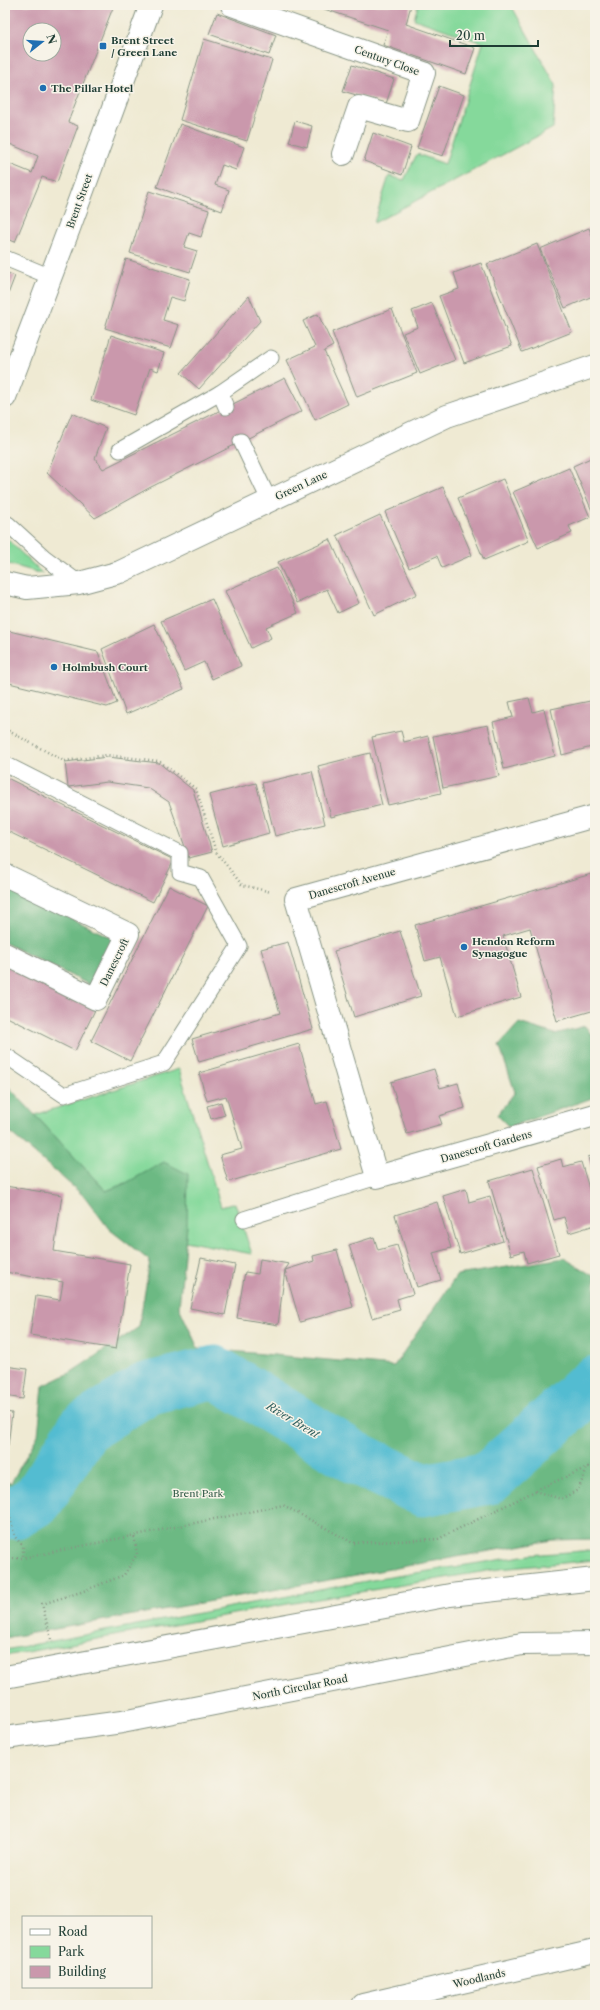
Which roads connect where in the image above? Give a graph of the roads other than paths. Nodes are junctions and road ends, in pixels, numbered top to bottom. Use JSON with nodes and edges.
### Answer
{"nodes":[{"id":1,"x":151,"y":5,"type":"edge"},
{"id":2,"x":232,"y":5,"type":"edge"},
{"id":3,"x":343,"y":154,"type":"dead end"},
{"id":4,"x":5,"y":258,"type":"edge"},
{"id":5,"x":51,"y":277,"type":"junction"},
{"id":6,"x":271,"y":358,"type":"dead end"},
{"id":7,"x":595,"y":366,"type":"edge"},
{"id":8,"x":220,"y":393,"type":"junction"},
{"id":9,"x":5,"y":397,"type":"edge"},
{"id":10,"x":226,"y":407,"type":"dead end"},
{"id":11,"x":242,"y":441,"type":"dead end"},
{"id":12,"x":120,"y":450,"type":"dead end"},
{"id":13,"x":269,"y":500,"type":"junction"},
{"id":14,"x":8,"y":524,"type":"dead end"},
{"id":15,"x":5,"y":583,"type":"edge"},
{"id":16,"x":79,"y":583,"type":"junction"},
{"id":17,"x":5,"y":764,"type":"edge"},
{"id":18,"x":595,"y":816,"type":"edge"},
{"id":19,"x":5,"y":875,"type":"edge"},
{"id":20,"x":5,"y":954,"type":"edge"},
{"id":21,"x":5,"y":1055,"type":"edge"},
{"id":22,"x":595,"y":1115,"type":"edge"},
{"id":23,"x":377,"y":1177,"type":"junction"},
{"id":24,"x":244,"y":1219,"type":"dead end"},
{"id":25,"x":595,"y":1579,"type":"edge"},
{"id":26,"x":595,"y":1643,"type":"edge"},
{"id":27,"x":5,"y":1677,"type":"edge"},
{"id":28,"x":5,"y":1738,"type":"edge"},
{"id":29,"x":595,"y":1951,"type":"edge"},
{"id":30,"x":363,"y":2005,"type":"edge"}],
"edges":[{"from":1,"to":5,"type":"main road","name":"Brent Street"},
{"from":2,"to":3,"type":"main road","name":"Century Close"},
{"from":4,"to":5,"type":"lane"},
{"from":5,"to":9,"type":"main road","name":"Brent Street"},
{"from":6,"to":8,"type":"lane"},
{"from":7,"to":13,"type":"main road","name":"Green Lane"},
{"from":8,"to":10,"type":"lane"},
{"from":8,"to":12,"type":"lane"},
{"from":11,"to":13,"type":"lane"},
{"from":13,"to":16,"type":"main road","name":"Green Lane"},
{"from":14,"to":16,"type":"lane"},
{"from":15,"to":16,"type":"main road","name":"Green Lane"},
{"from":17,"to":21,"type":"lane"},
{"from":18,"to":23,"type":"main road","name":"Danescroft Avenue"},
{"from":19,"to":20,"type":"main road","name":"Danescroft"},
{"from":22,"to":23,"type":"main road","name":"Danescroft Gardens"},
{"from":23,"to":24,"type":"lane"},
{"from":25,"to":27,"type":"main road"},
{"from":26,"to":28,"type":"main road","name":"North Circular Road"},
{"from":29,"to":30,"type":"main road","name":"Woodlands"}]}
